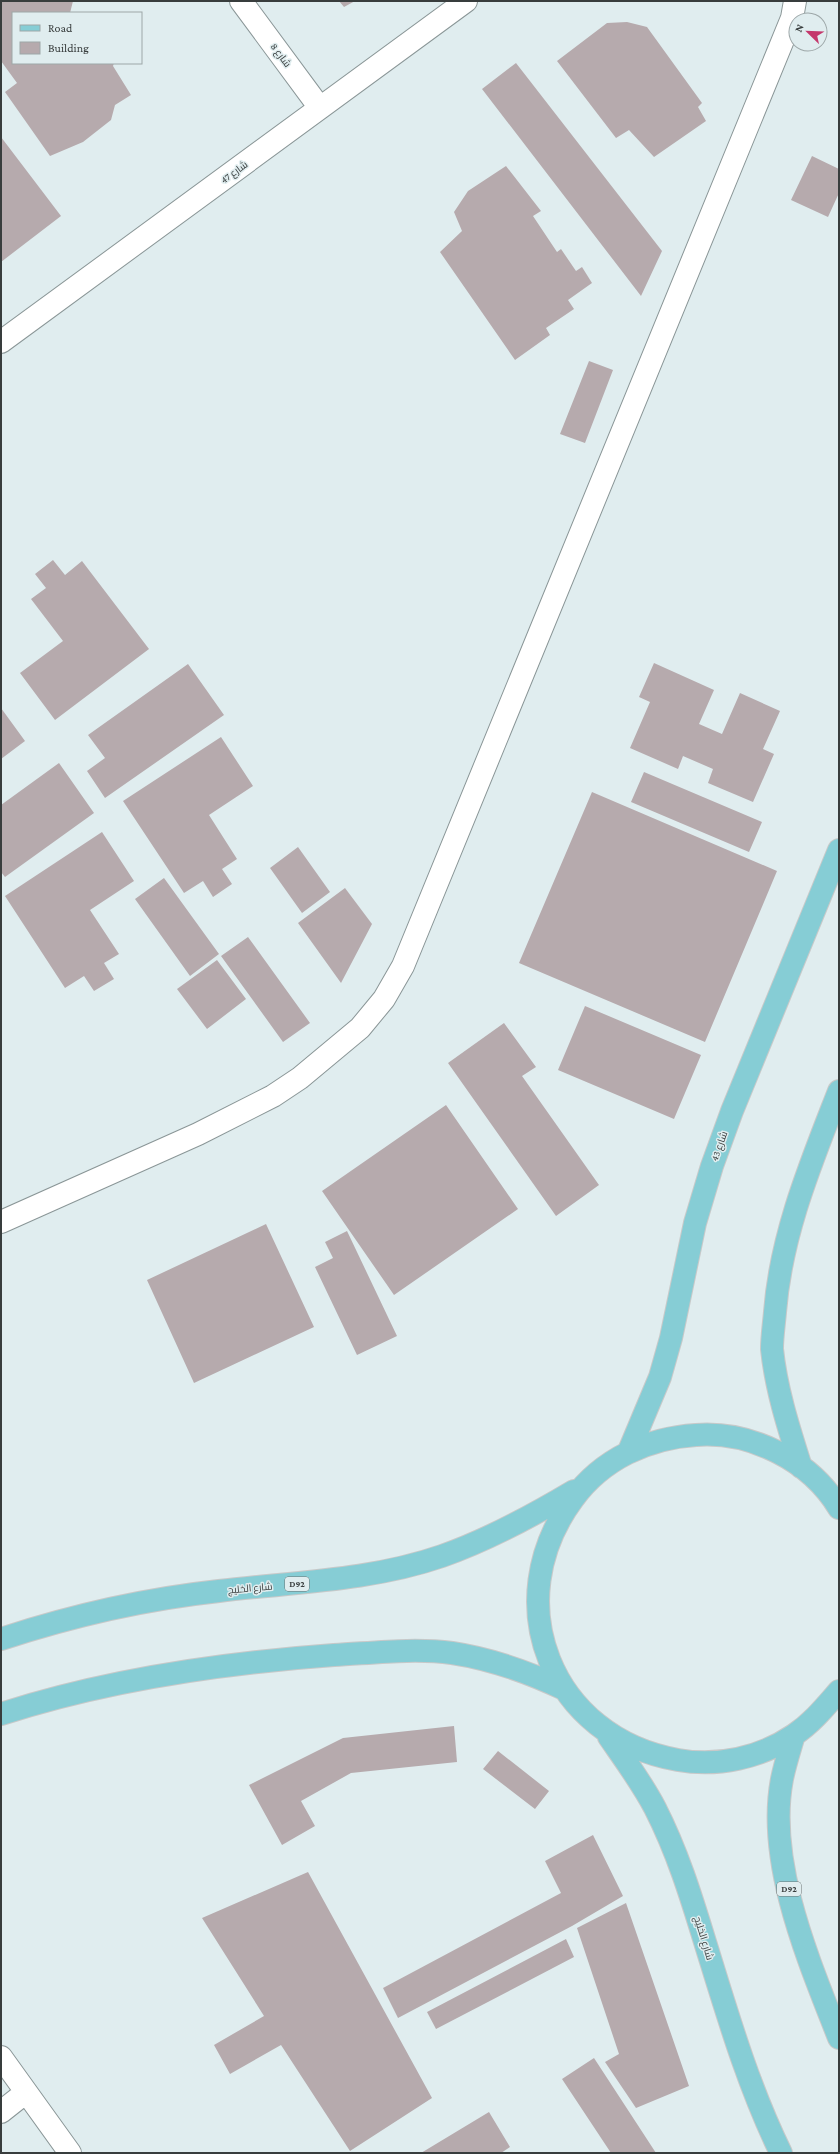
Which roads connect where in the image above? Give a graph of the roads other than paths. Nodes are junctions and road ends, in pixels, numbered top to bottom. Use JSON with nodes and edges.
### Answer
{"nodes":[{"id":1,"x":241,"y":1,"type":"edge"},
{"id":2,"x":466,"y":1,"type":"edge"},
{"id":3,"x":796,"y":1,"type":"edge"},
{"id":4,"x":320,"y":108,"type":"junction"},
{"id":5,"x":1,"y":342,"type":"edge"},
{"id":6,"x":839,"y":850,"type":"edge"},
{"id":7,"x":839,"y":1091,"type":"edge"},
{"id":8,"x":1,"y":1222,"type":"edge"},
{"id":9,"x":629,"y":1451,"type":"junction"},
{"id":10,"x":801,"y":1467,"type":"junction"},
{"id":11,"x":581,"y":1488,"type":"junction"},
{"id":12,"x":837,"y":1503,"type":"edge"},
{"id":13,"x":1,"y":1639,"type":"edge"},
{"id":14,"x":564,"y":1689,"type":"junction"},
{"id":15,"x":839,"y":1691,"type":"edge"},
{"id":16,"x":1,"y":1714,"type":"edge"},
{"id":17,"x":606,"y":1733,"type":"junction"},
{"id":18,"x":794,"y":1735,"type":"junction"},
{"id":19,"x":839,"y":2038,"type":"edge"},
{"id":20,"x":1,"y":2057,"type":"edge"},
{"id":21,"x":25,"y":2092,"type":"junction"},
{"id":22,"x":1,"y":2112,"type":"edge"},
{"id":23,"x":70,"y":2153,"type":"edge"},
{"id":24,"x":781,"y":2153,"type":"edge"}],
"edges":[{"from":1,"to":4,"type":"street","name":"شارع 8"},
{"from":2,"to":4,"type":"street","name":"شارع 47"},
{"from":3,"to":8,"type":"street"},
{"from":4,"to":5,"type":"street","name":"شارع 47"},
{"from":6,"to":9,"type":"main road","name":"شارع 43"},
{"from":7,"to":10,"type":"main road"},
{"from":9,"to":10,"type":"main road"},
{"from":9,"to":11,"type":"main road"},
{"from":10,"to":12,"type":"main road"},
{"from":11,"to":13,"type":"main road","name":"شارع الخليج","number":"D92"},
{"from":11,"to":14,"type":"main road"},
{"from":14,"to":16,"type":"main road"},
{"from":14,"to":17,"type":"main road"},
{"from":15,"to":18,"type":"main road"},
{"from":17,"to":18,"type":"main road"},
{"from":17,"to":24,"type":"main road","name":"شارع الخليج"},
{"from":18,"to":19,"type":"main road","number":"D92"},
{"from":20,"to":21,"type":"street"},
{"from":21,"to":22,"type":"street"},
{"from":21,"to":23,"type":"street"}]}
